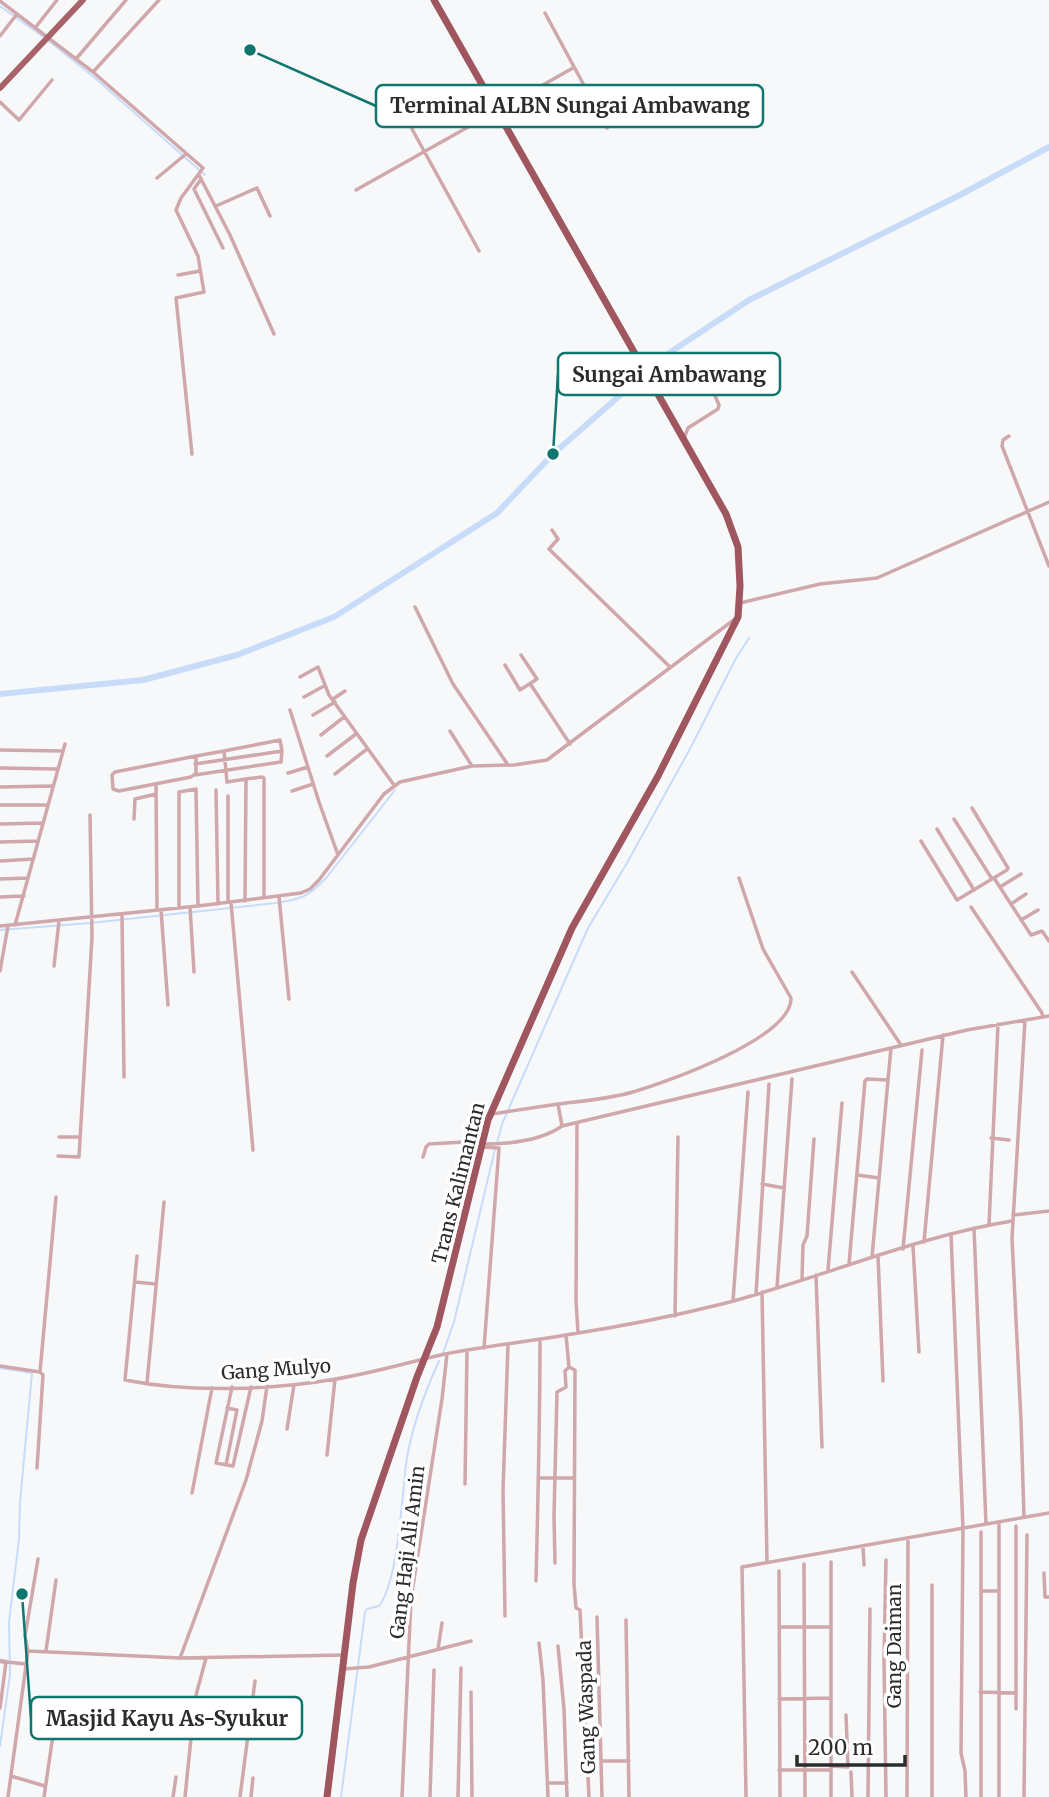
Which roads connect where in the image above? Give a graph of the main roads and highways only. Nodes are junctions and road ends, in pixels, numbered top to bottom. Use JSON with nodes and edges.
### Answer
{"nodes":[{"id":1,"x":83,"y":0,"type":"edge"},
{"id":2,"x":434,"y":0,"type":"edge"},
{"id":3,"x":0,"y":88,"type":"edge"},
{"id":4,"x":327,"y":1797,"type":"edge"}],
"edges":[{"from":1,"to":3,"type":"main road"},
{"from":2,"to":4,"type":"highway","name":"Trans Kalimantan"}]}
